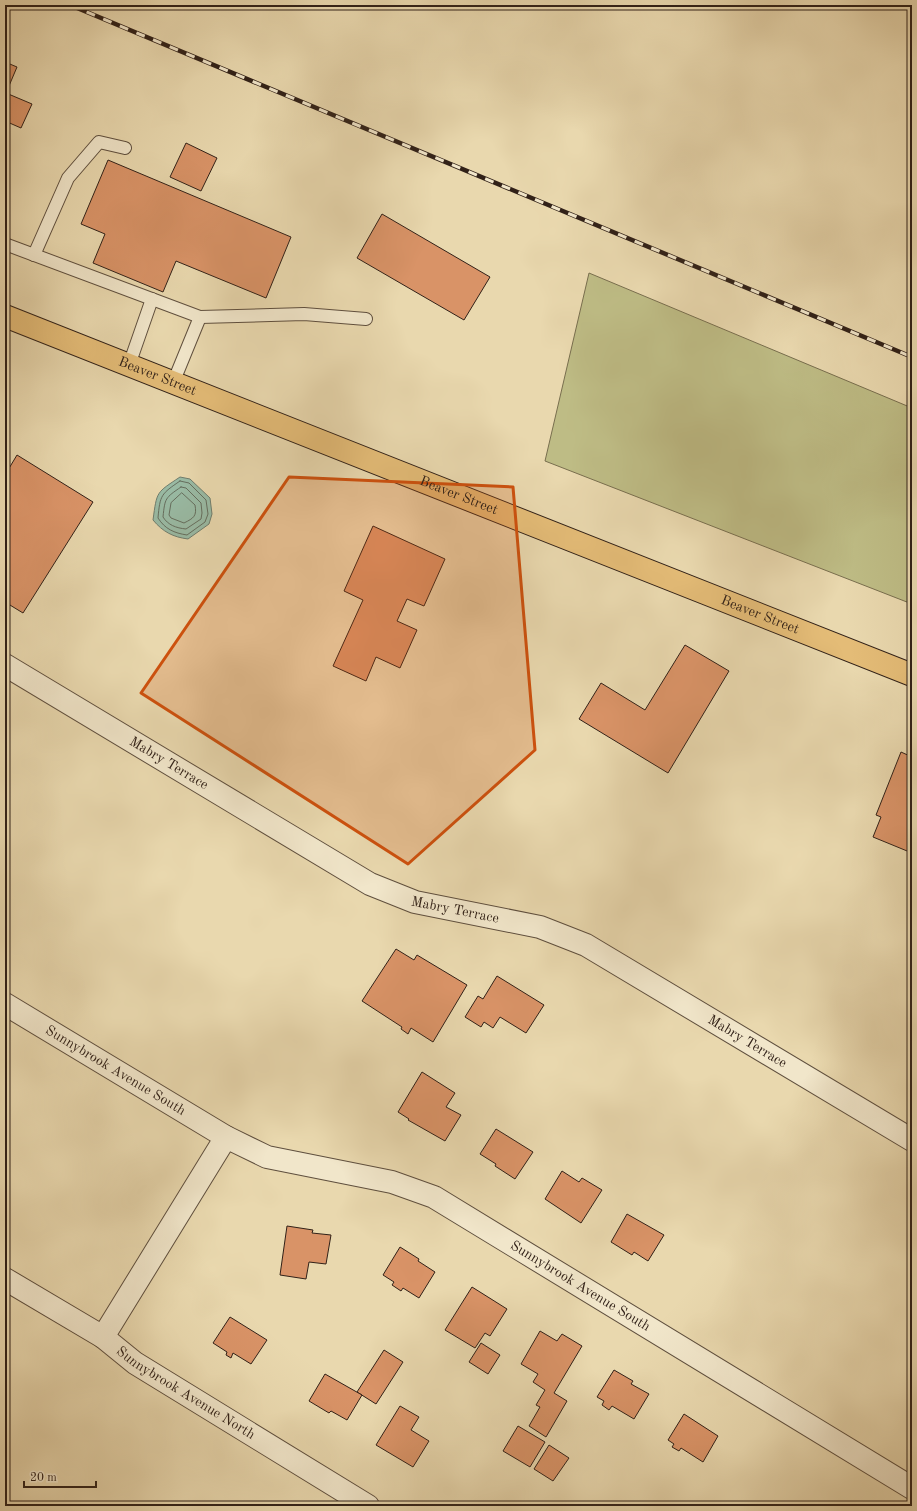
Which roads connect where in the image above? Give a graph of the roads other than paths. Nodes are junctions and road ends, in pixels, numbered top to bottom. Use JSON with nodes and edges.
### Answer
{"nodes":[{"id":1,"x":125,"y":148,"type":"dead end"},
{"id":2,"x":5,"y":244,"type":"edge"},
{"id":3,"x":34,"y":255,"type":"junction"},
{"id":4,"x":152,"y":299,"type":"junction"},
{"id":5,"x":5,"y":316,"type":"edge"},
{"id":6,"x":200,"y":317,"type":"junction"},
{"id":7,"x":366,"y":319,"type":"dead end"},
{"id":8,"x":129,"y":365,"type":"junction"},
{"id":9,"x":173,"y":383,"type":"junction"},
{"id":10,"x":5,"y":665,"type":"edge"},
{"id":11,"x":912,"y":675,"type":"edge"},
{"id":12,"x":5,"y":1004,"type":"edge"},
{"id":13,"x":226,"y":1137,"type":"junction"},
{"id":14,"x":912,"y":1140,"type":"edge"},
{"id":15,"x":5,"y":1278,"type":"edge"},
{"id":16,"x":103,"y":1337,"type":"junction"},
{"id":17,"x":912,"y":1488,"type":"edge"},
{"id":18,"x":368,"y":1506,"type":"edge"}],
"edges":[{"from":1,"to":3,"type":"lane"},
{"from":2,"to":3,"type":"lane"},
{"from":3,"to":4,"type":"lane"},
{"from":4,"to":6,"type":"lane"},
{"from":4,"to":8,"type":"lane"},
{"from":5,"to":8,"type":"main road","name":"Beaver Street"},
{"from":6,"to":7,"type":"lane"},
{"from":6,"to":9,"type":"lane"},
{"from":8,"to":9,"type":"main road","name":"Beaver Street"},
{"from":9,"to":11,"type":"main road","name":"Beaver Street"},
{"from":10,"to":14,"type":"street","name":"Mabry Terrace"},
{"from":12,"to":13,"type":"street","name":"Sunnybrook Avenue South"},
{"from":13,"to":16,"type":"street"},
{"from":13,"to":17,"type":"street","name":"Sunnybrook Avenue South"},
{"from":15,"to":16,"type":"street","name":"Sunnybrook Avenue North"},
{"from":16,"to":18,"type":"street","name":"Sunnybrook Avenue North"}]}
